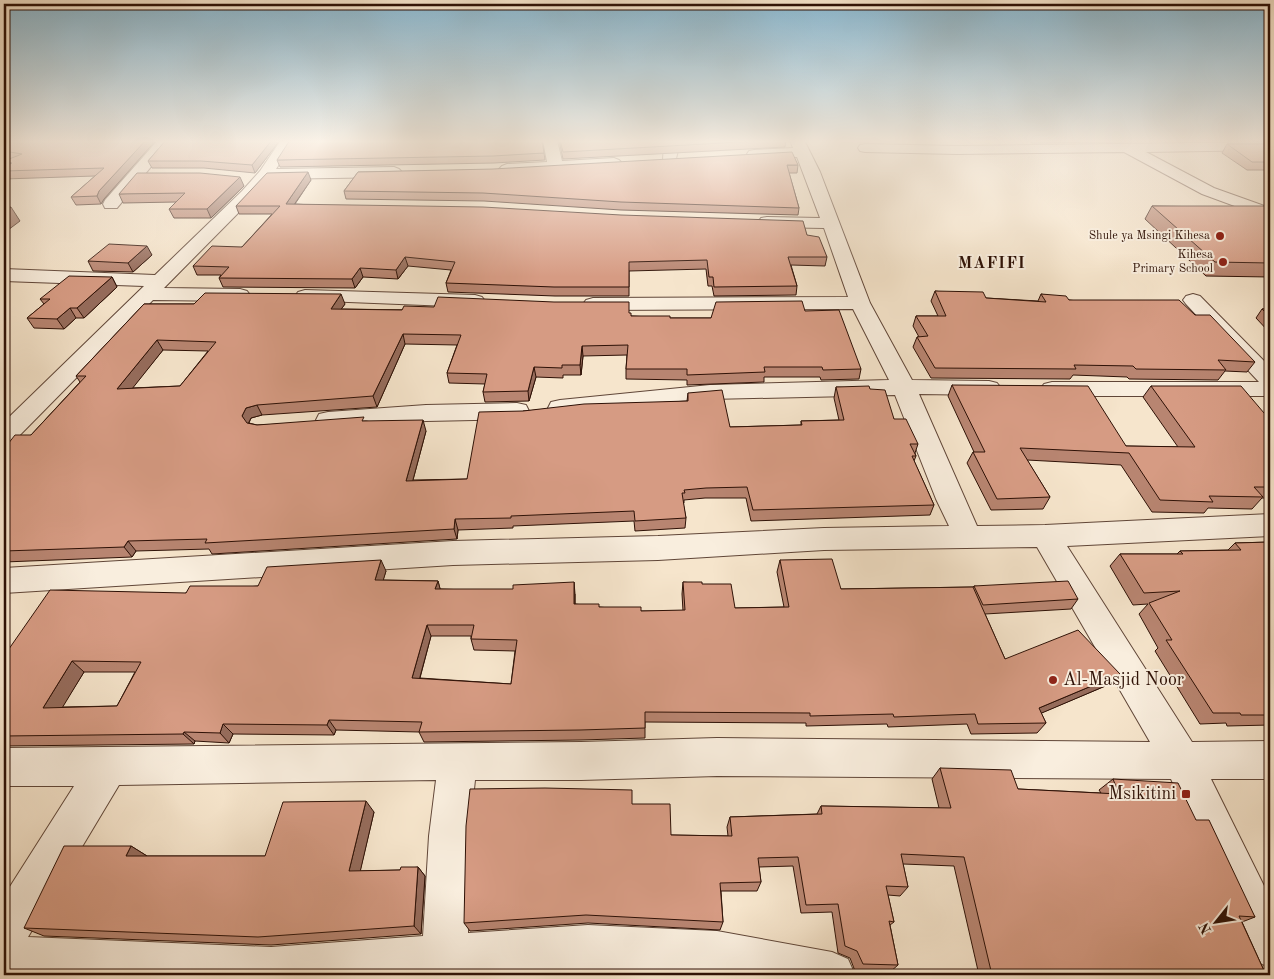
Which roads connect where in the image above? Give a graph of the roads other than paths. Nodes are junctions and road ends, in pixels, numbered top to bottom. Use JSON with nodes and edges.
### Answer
{"nodes":[{"id":1,"x":127,"y":186,"type":"edge"},
{"id":2,"x":248,"y":186,"type":"edge"},
{"id":3,"x":815,"y":186,"type":"edge"},
{"id":4,"x":1198,"y":186,"type":"edge"},
{"id":5,"x":111,"y":204,"type":"dead end"},
{"id":6,"x":1270,"y":214,"type":"edge"},
{"id":7,"x":750,"y":222,"type":"edge"},
{"id":8,"x":830,"y":223,"type":"junction"},
{"id":9,"x":4,"y":275,"type":"edge"},
{"id":10,"x":154,"y":288,"type":"junction"},
{"id":11,"x":1193,"y":300,"type":"dead end"},
{"id":12,"x":496,"y":301,"type":"edge"},
{"id":13,"x":860,"y":303,"type":"junction"},
{"id":14,"x":574,"y":304,"type":"edge"},
{"id":15,"x":1270,"y":380,"type":"edge"},
{"id":16,"x":904,"y":387,"type":"junction"},
{"id":17,"x":1270,"y":389,"type":"edge"},
{"id":18,"x":302,"y":422,"type":"edge"},
{"id":19,"x":4,"y":436,"type":"edge"},
{"id":20,"x":1270,"y":525,"type":"edge"},
{"id":21,"x":968,"y":536,"type":"junction"},
{"id":22,"x":1045,"y":536,"type":"junction"},
{"id":23,"x":4,"y":581,"type":"edge"},
{"id":24,"x":1270,"y":760,"type":"edge"},
{"id":25,"x":1182,"y":761,"type":"junction"},
{"id":26,"x":458,"y":762,"type":"junction"},
{"id":27,"x":109,"y":766,"type":"junction"},
{"id":28,"x":4,"y":767,"type":"edge"},
{"id":29,"x":4,"y":936,"type":"edge"},
{"id":30,"x":1270,"y":945,"type":"edge"},
{"id":31,"x":4,"y":959,"type":"edge"},
{"id":32,"x":443,"y":966,"type":"edge"},
{"id":33,"x":832,"y":975,"type":"edge"}],
"edges":[{"from":1,"to":5,"type":"street"},
{"from":2,"to":10,"type":"street"},
{"from":3,"to":8,"type":"street"},
{"from":4,"to":6,"type":"street"},
{"from":7,"to":8,"type":"street"},
{"from":8,"to":13,"type":"street"},
{"from":9,"to":10,"type":"street"},
{"from":10,"to":12,"type":"street"},
{"from":10,"to":19,"type":"street"},
{"from":11,"to":15,"type":"street"},
{"from":13,"to":14,"type":"street"},
{"from":13,"to":16,"type":"street"},
{"from":16,"to":17,"type":"street"},
{"from":16,"to":18,"type":"street"},
{"from":16,"to":21,"type":"street"},
{"from":20,"to":22,"type":"street"},
{"from":21,"to":22,"type":"street"},
{"from":21,"to":23,"type":"street"},
{"from":22,"to":25,"type":"street"},
{"from":24,"to":25,"type":"street"},
{"from":25,"to":26,"type":"street"},
{"from":25,"to":30,"type":"street"},
{"from":26,"to":27,"type":"street"},
{"from":26,"to":32,"type":"street"},
{"from":27,"to":28,"type":"street"},
{"from":27,"to":29,"type":"street"},
{"from":31,"to":32,"type":"street"},
{"from":32,"to":33,"type":"street"}]}
